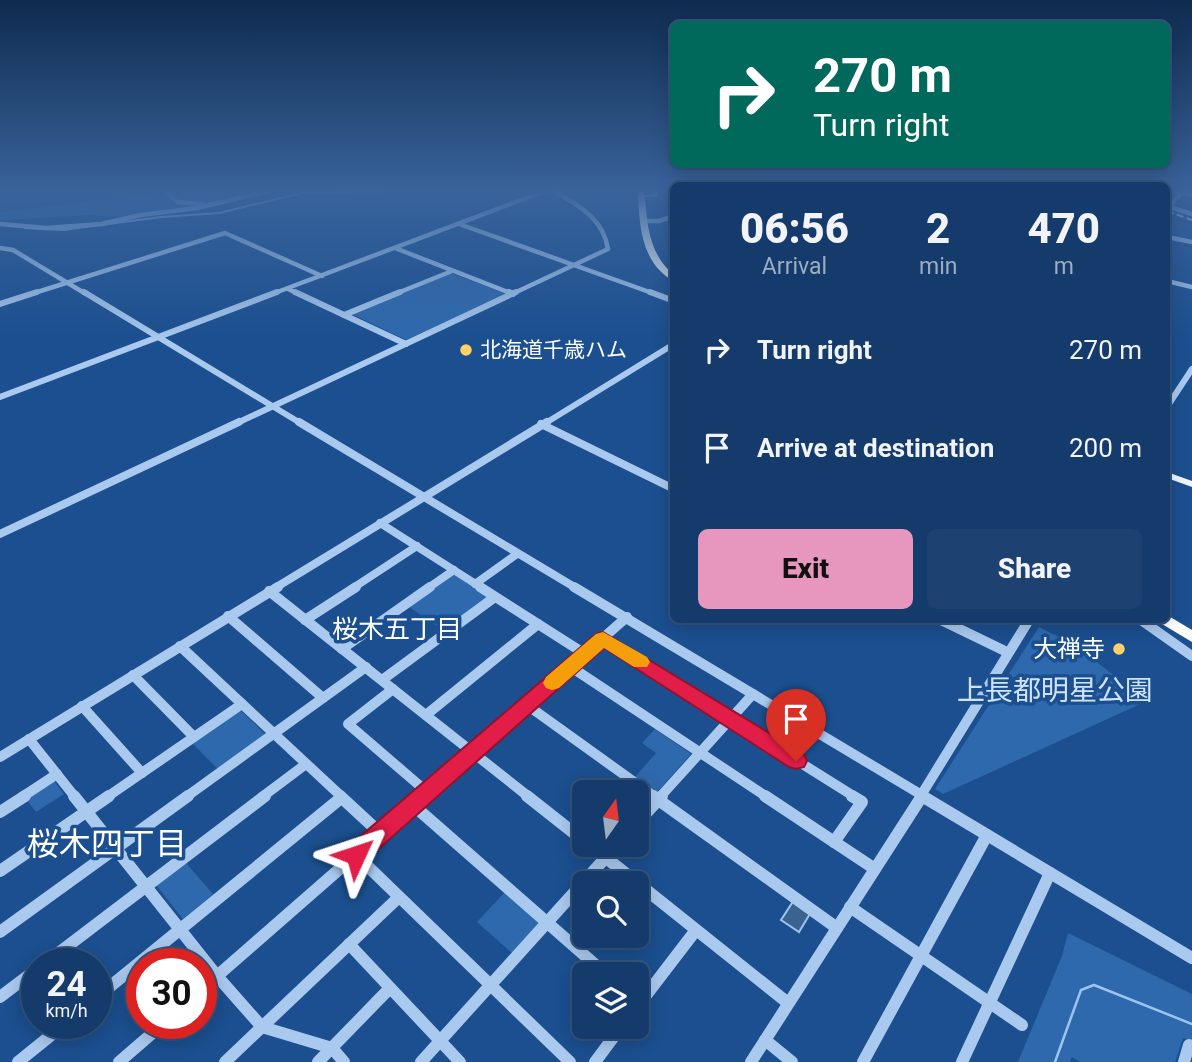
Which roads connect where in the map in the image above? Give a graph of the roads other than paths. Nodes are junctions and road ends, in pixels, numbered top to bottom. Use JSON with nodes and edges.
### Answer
{"nodes":[{"id":1,"x":201,"y":241,"type":"edge"},
{"id":2,"x":242,"y":241,"type":"edge"},
{"id":3,"x":415,"y":241,"type":"edge"},
{"id":4,"x":506,"y":241,"type":"edge"},
{"id":5,"x":607,"y":241,"type":"edge"},
{"id":6,"x":646,"y":241,"type":"edge"},
{"id":7,"x":651,"y":241,"type":"edge"},
{"id":8,"x":0,"y":248,"type":"edge"},
{"id":9,"x":395,"y":248,"type":"junction"},
{"id":10,"x":575,"y":265,"type":"junction"},
{"id":11,"x":670,"y":269,"type":"edge"},
{"id":12,"x":452,"y":271,"type":"junction"},
{"id":13,"x":670,"y":275,"type":"edge"},
{"id":14,"x":322,"y":276,"type":"junction"},
{"id":15,"x":1170,"y":282,"type":"edge"},
{"id":16,"x":68,"y":283,"type":"junction"},
{"id":17,"x":1192,"y":287,"type":"edge"},
{"id":18,"x":288,"y":289,"type":"junction"},
{"id":19,"x":513,"y":294,"type":"junction"},
{"id":20,"x":670,"y":299,"type":"edge"},
{"id":21,"x":0,"y":304,"type":"edge"},
{"id":22,"x":344,"y":315,"type":"junction"},
{"id":23,"x":158,"y":337,"type":"junction"},
{"id":24,"x":406,"y":344,"type":"junction"},
{"id":25,"x":670,"y":346,"type":"edge"},
{"id":26,"x":1192,"y":369,"type":"edge"},
{"id":27,"x":0,"y":397,"type":"edge"},
{"id":28,"x":1170,"y":402,"type":"edge"},
{"id":29,"x":272,"y":407,"type":"junction"},
{"id":30,"x":541,"y":424,"type":"junction"},
{"id":31,"x":1170,"y":476,"type":"edge"},
{"id":32,"x":1192,"y":484,"type":"edge"},
{"id":33,"x":670,"y":487,"type":"edge"},
{"id":34,"x":422,"y":497,"type":"junction"},
{"id":35,"x":380,"y":523,"type":"junction"},
{"id":36,"x":0,"y":534,"type":"edge"},
{"id":37,"x":416,"y":546,"type":"junction"},
{"id":38,"x":517,"y":554,"type":"junction"},
{"id":39,"x":454,"y":570,"type":"junction"},
{"id":40,"x":475,"y":584,"type":"junction"},
{"id":41,"x":269,"y":591,"type":"junction"},
{"id":42,"x":495,"y":597,"type":"junction"},
{"id":43,"x":1170,"y":612,"type":"edge"},
{"id":44,"x":228,"y":616,"type":"junction"},
{"id":45,"x":627,"y":617,"type":"junction"},
{"id":46,"x":305,"y":620,"type":"junction"},
{"id":47,"x":1170,"y":622,"type":"edge"},
{"id":48,"x":947,"y":623,"type":"edge"},
{"id":49,"x":1027,"y":623,"type":"edge"},
{"id":50,"x":1144,"y":623,"type":"edge"},
{"id":51,"x":538,"y":624,"type":"junction"},
{"id":52,"x":1192,"y":627,"type":"edge"},
{"id":53,"x":1192,"y":637,"type":"edge"},
{"id":54,"x":603,"y":639,"type":"junction"},
{"id":55,"x":180,"y":646,"type":"junction"},
{"id":56,"x":342,"y":649,"type":"junction"},
{"id":57,"x":1007,"y":652,"type":"junction"},
{"id":58,"x":585,"y":654,"type":"junction"},
{"id":59,"x":1192,"y":656,"type":"edge"},
{"id":60,"x":366,"y":667,"type":"junction"},
{"id":61,"x":570,"y":667,"type":"junction"},
{"id":62,"x":133,"y":675,"type":"junction"},
{"id":63,"x":382,"y":680,"type":"junction"},
{"id":64,"x":393,"y":689,"type":"junction"},
{"id":65,"x":753,"y":694,"type":"junction"},
{"id":66,"x":323,"y":698,"type":"junction"},
{"id":67,"x":242,"y":704,"type":"junction"},
{"id":68,"x":527,"y":705,"type":"junction"},
{"id":69,"x":82,"y":706,"type":"junction"},
{"id":70,"x":426,"y":715,"type":"junction"},
{"id":71,"x":731,"y":719,"type":"junction"},
{"id":72,"x":274,"y":734,"type":"junction"},
{"id":73,"x":194,"y":737,"type":"junction"},
{"id":74,"x":29,"y":739,"type":"junction"},
{"id":75,"x":473,"y":752,"type":"junction"},
{"id":76,"x":700,"y":753,"type":"junction"},
{"id":77,"x":0,"y":757,"type":"edge"},
{"id":78,"x":306,"y":764,"type":"junction"},
{"id":79,"x":142,"y":773,"type":"junction"},
{"id":80,"x":57,"y":775,"type":"junction"},
{"id":81,"x":427,"y":792,"type":"junction"},
{"id":82,"x":922,"y":795,"type":"junction"},
{"id":83,"x":341,"y":798,"type":"junction"},
{"id":84,"x":658,"y":799,"type":"junction"},
{"id":85,"x":413,"y":805,"type":"junction"},
{"id":86,"x":649,"y":809,"type":"edge"},
{"id":87,"x":86,"y":811,"type":"junction"},
{"id":88,"x":0,"y":812,"type":"edge"},
{"id":89,"x":572,"y":831,"type":"edge"},
{"id":90,"x":380,"y":833,"type":"junction"},
{"id":91,"x":987,"y":835,"type":"junction"},
{"id":92,"x":834,"y":842,"type":"junction"},
{"id":93,"x":116,"y":848,"type":"junction"},
{"id":94,"x":356,"y":855,"type":"junction"},
{"id":95,"x":606,"y":858,"type":"joint"},
{"id":96,"x":875,"y":869,"type":"junction"},
{"id":97,"x":0,"y":871,"type":"edge"},
{"id":98,"x":1050,"y":873,"type":"junction"},
{"id":99,"x":146,"y":887,"type":"junction"},
{"id":100,"x":399,"y":897,"type":"junction"},
{"id":101,"x":850,"y":907,"type":"junction"},
{"id":102,"x":548,"y":923,"type":"junction"},
{"id":103,"x":837,"y":928,"type":"junction"},
{"id":104,"x":180,"y":930,"type":"junction"},
{"id":105,"x":696,"y":930,"type":"junction"},
{"id":106,"x":0,"y":932,"type":"edge"},
{"id":107,"x":349,"y":944,"type":"junction"},
{"id":108,"x":65,"y":948,"type":"edge"},
{"id":109,"x":194,"y":948,"type":"edge"},
{"id":110,"x":921,"y":956,"type":"junction"},
{"id":111,"x":1192,"y":958,"type":"edge"},
{"id":112,"x":592,"y":962,"type":"edge"},
{"id":113,"x":217,"y":976,"type":"joint"},
{"id":114,"x":21,"y":982,"type":"edge"},
{"id":115,"x":112,"y":985,"type":"edge"},
{"id":116,"x":491,"y":986,"type":"junction"},
{"id":117,"x":390,"y":988,"type":"junction"},
{"id":118,"x":649,"y":990,"type":"edge"},
{"id":119,"x":0,"y":997,"type":"edge"},
{"id":120,"x":789,"y":1003,"type":"junction"},
{"id":121,"x":990,"y":1003,"type":"junction"},
{"id":122,"x":1022,"y":1026,"type":"dead end"},
{"id":123,"x":262,"y":1027,"type":"junction"},
{"id":124,"x":46,"y":1039,"type":"edge"},
{"id":125,"x":146,"y":1039,"type":"edge"},
{"id":126,"x":612,"y":1039,"type":"edge"},
{"id":127,"x":765,"y":1040,"type":"junction"},
{"id":128,"x":440,"y":1041,"type":"junction"},
{"id":129,"x":1192,"y":1047,"type":"edge"},
{"id":130,"x":332,"y":1048,"type":"junction"},
{"id":131,"x":18,"y":1062,"type":"edge"},
{"id":132,"x":119,"y":1062,"type":"edge"},
{"id":133,"x":225,"y":1062,"type":"edge"},
{"id":134,"x":318,"y":1062,"type":"edge"},
{"id":135,"x":344,"y":1062,"type":"edge"},
{"id":136,"x":421,"y":1062,"type":"edge"},
{"id":137,"x":460,"y":1062,"type":"edge"},
{"id":138,"x":570,"y":1062,"type":"edge"},
{"id":139,"x":595,"y":1062,"type":"edge"},
{"id":140,"x":751,"y":1062,"type":"edge"},
{"id":141,"x":792,"y":1062,"type":"edge"},
{"id":142,"x":863,"y":1062,"type":"edge"},
{"id":143,"x":962,"y":1062,"type":"edge"},
{"id":144,"x":1184,"y":1062,"type":"edge"}],
"edges":[{"from":1,"to":16,"type":"street"},
{"from":2,"to":14,"type":"street"},
{"from":3,"to":9,"type":"street"},
{"from":4,"to":10,"type":"street"},
{"from":5,"to":10,"type":"street"},
{"from":6,"to":13,"type":"highway"},
{"from":7,"to":11,"type":"highway"},
{"from":8,"to":16,"type":"street"},
{"from":9,"to":12,"type":"street"},
{"from":9,"to":14,"type":"street"},
{"from":10,"to":19,"type":"street"},
{"from":10,"to":20,"type":"street"},
{"from":12,"to":19,"type":"street"},
{"from":12,"to":22,"type":"street"},
{"from":14,"to":18,"type":"street"},
{"from":15,"to":17,"type":"street"},
{"from":16,"to":21,"type":"street"},
{"from":16,"to":23,"type":"street"},
{"from":18,"to":22,"type":"street"},
{"from":18,"to":23,"type":"street"},
{"from":19,"to":24,"type":"street"},
{"from":22,"to":24,"type":"street"},
{"from":23,"to":27,"type":"street"},
{"from":23,"to":29,"type":"street"},
{"from":24,"to":29,"type":"street"},
{"from":25,"to":30,"type":"street"},
{"from":26,"to":28,"type":"street"},
{"from":29,"to":34,"type":"street"},
{"from":29,"to":36,"type":"street"},
{"from":30,"to":33,"type":"street"},
{"from":30,"to":34,"type":"street"},
{"from":31,"to":32,"type":"main road"},
{"from":34,"to":35,"type":"street"},
{"from":34,"to":38,"type":"street"},
{"from":35,"to":37,"type":"street"},
{"from":35,"to":41,"type":"street"},
{"from":37,"to":39,"type":"street"},
{"from":37,"to":46,"type":"street"},
{"from":38,"to":40,"type":"street"},
{"from":38,"to":45,"type":"street"},
{"from":39,"to":40,"type":"street"},
{"from":39,"to":56,"type":"street"},
{"from":40,"to":42,"type":"street"},
{"from":41,"to":44,"type":"street"},
{"from":41,"to":46,"type":"street"},
{"from":42,"to":51,"type":"street"},
{"from":42,"to":63,"type":"street"},
{"from":43,"to":52,"type":"highway"},
{"from":44,"to":55,"type":"street"},
{"from":44,"to":66,"type":"street"},
{"from":45,"to":54,"type":"street"},
{"from":45,"to":65,"type":"street"},
{"from":46,"to":56,"type":"street"},
{"from":47,"to":53,"type":"highway"},
{"from":48,"to":57,"type":"street"},
{"from":49,"to":57,"type":"street"},
{"from":50,"to":59,"type":"street"},
{"from":51,"to":58,"type":"street"},
{"from":51,"to":70,"type":"street"},
{"from":54,"to":58,"type":"street"},
{"from":54,"to":71,"type":"street"},
{"from":55,"to":62,"type":"street"},
{"from":55,"to":67,"type":"street"},
{"from":56,"to":60,"type":"street"},
{"from":57,"to":82,"type":"street"},
{"from":58,"to":61,"type":"street"},
{"from":60,"to":63,"type":"street"},
{"from":60,"to":66,"type":"street"},
{"from":61,"to":68,"type":"street"},
{"from":61,"to":76,"type":"street"},
{"from":62,"to":69,"type":"street"},
{"from":62,"to":73,"type":"street"},
{"from":63,"to":64,"type":"street"},
{"from":64,"to":70,"type":"street"},
{"from":64,"to":81,"type":"street"},
{"from":65,"to":71,"type":"street"},
{"from":65,"to":82,"type":"street"},
{"from":66,"to":72,"type":"street"},
{"from":67,"to":72,"type":"street"},
{"from":67,"to":73,"type":"street"},
{"from":68,"to":75,"type":"street"},
{"from":68,"to":84,"type":"street"},
{"from":69,"to":74,"type":"street"},
{"from":69,"to":79,"type":"street"},
{"from":70,"to":75,"type":"street"},
{"from":71,"to":76,"type":"street"},
{"from":71,"to":92,"type":"street"},
{"from":72,"to":78,"type":"street"},
{"from":72,"to":93,"type":"street"},
{"from":73,"to":79,"type":"street"},
{"from":74,"to":77,"type":"street"},
{"from":74,"to":80,"type":"street"},
{"from":75,"to":81,"type":"street"},
{"from":75,"to":89,"type":"street"},
{"from":76,"to":84,"type":"street"},
{"from":76,"to":92,"type":"street"},
{"from":78,"to":83,"type":"street"},
{"from":78,"to":99,"type":"street"},
{"from":79,"to":87,"type":"street"},
{"from":80,"to":87,"type":"street"},
{"from":80,"to":88,"type":"street"},
{"from":81,"to":85,"type":"street"},
{"from":82,"to":91,"type":"street"},
{"from":82,"to":96,"type":"street"},
{"from":83,"to":90,"type":"street"},
{"from":83,"to":104,"type":"street"},
{"from":84,"to":86,"type":"street"},
{"from":84,"to":103,"type":"street"},
{"from":85,"to":90,"type":"street"},
{"from":85,"to":102,"type":"street"},
{"from":87,"to":93,"type":"street"},
{"from":87,"to":97,"type":"street"},
{"from":90,"to":94,"type":"street"},
{"from":91,"to":98,"type":"street"},
{"from":91,"to":110,"type":"street"},
{"from":92,"to":96,"type":"street"},
{"from":93,"to":99,"type":"street"},
{"from":93,"to":106,"type":"street"},
{"from":94,"to":100,"type":"street"},
{"from":94,"to":113,"type":"street"},
{"from":95,"to":102,"type":"street"},
{"from":95,"to":105,"type":"street"},
{"from":96,"to":101,"type":"street"},
{"from":98,"to":111,"type":"street"},
{"from":98,"to":121,"type":"street"},
{"from":99,"to":104,"type":"street"},
{"from":99,"to":108,"type":"street"},
{"from":100,"to":107,"type":"street"},
{"from":100,"to":116,"type":"street"},
{"from":101,"to":103,"type":"street"},
{"from":101,"to":110,"type":"street"},
{"from":102,"to":112,"type":"street"},
{"from":102,"to":116,"type":"street"},
{"from":103,"to":120,"type":"street"},
{"from":104,"to":109,"type":"street"},
{"from":104,"to":115,"type":"street"},
{"from":105,"to":118,"type":"street"},
{"from":105,"to":120,"type":"street"},
{"from":107,"to":117,"type":"street"},
{"from":107,"to":123,"type":"street"},
{"from":110,"to":121,"type":"street"},
{"from":110,"to":142,"type":"street"},
{"from":113,"to":123,"type":"street"},
{"from":114,"to":119,"type":"street"},
{"from":116,"to":128,"type":"street"},
{"from":116,"to":138,"type":"street"},
{"from":117,"to":128,"type":"street"},
{"from":117,"to":130,"type":"street"},
{"from":120,"to":127,"type":"street"},
{"from":121,"to":122,"type":"street"},
{"from":121,"to":143,"type":"street"},
{"from":123,"to":130,"type":"street"},
{"from":123,"to":133,"type":"street"},
{"from":124,"to":131,"type":"street"},
{"from":125,"to":132,"type":"street"},
{"from":126,"to":139,"type":"street"},
{"from":127,"to":140,"type":"street"},
{"from":127,"to":141,"type":"street"},
{"from":128,"to":136,"type":"street"},
{"from":128,"to":137,"type":"street"},
{"from":129,"to":144,"type":"street"},
{"from":130,"to":134,"type":"street"},
{"from":130,"to":135,"type":"street"}]}
